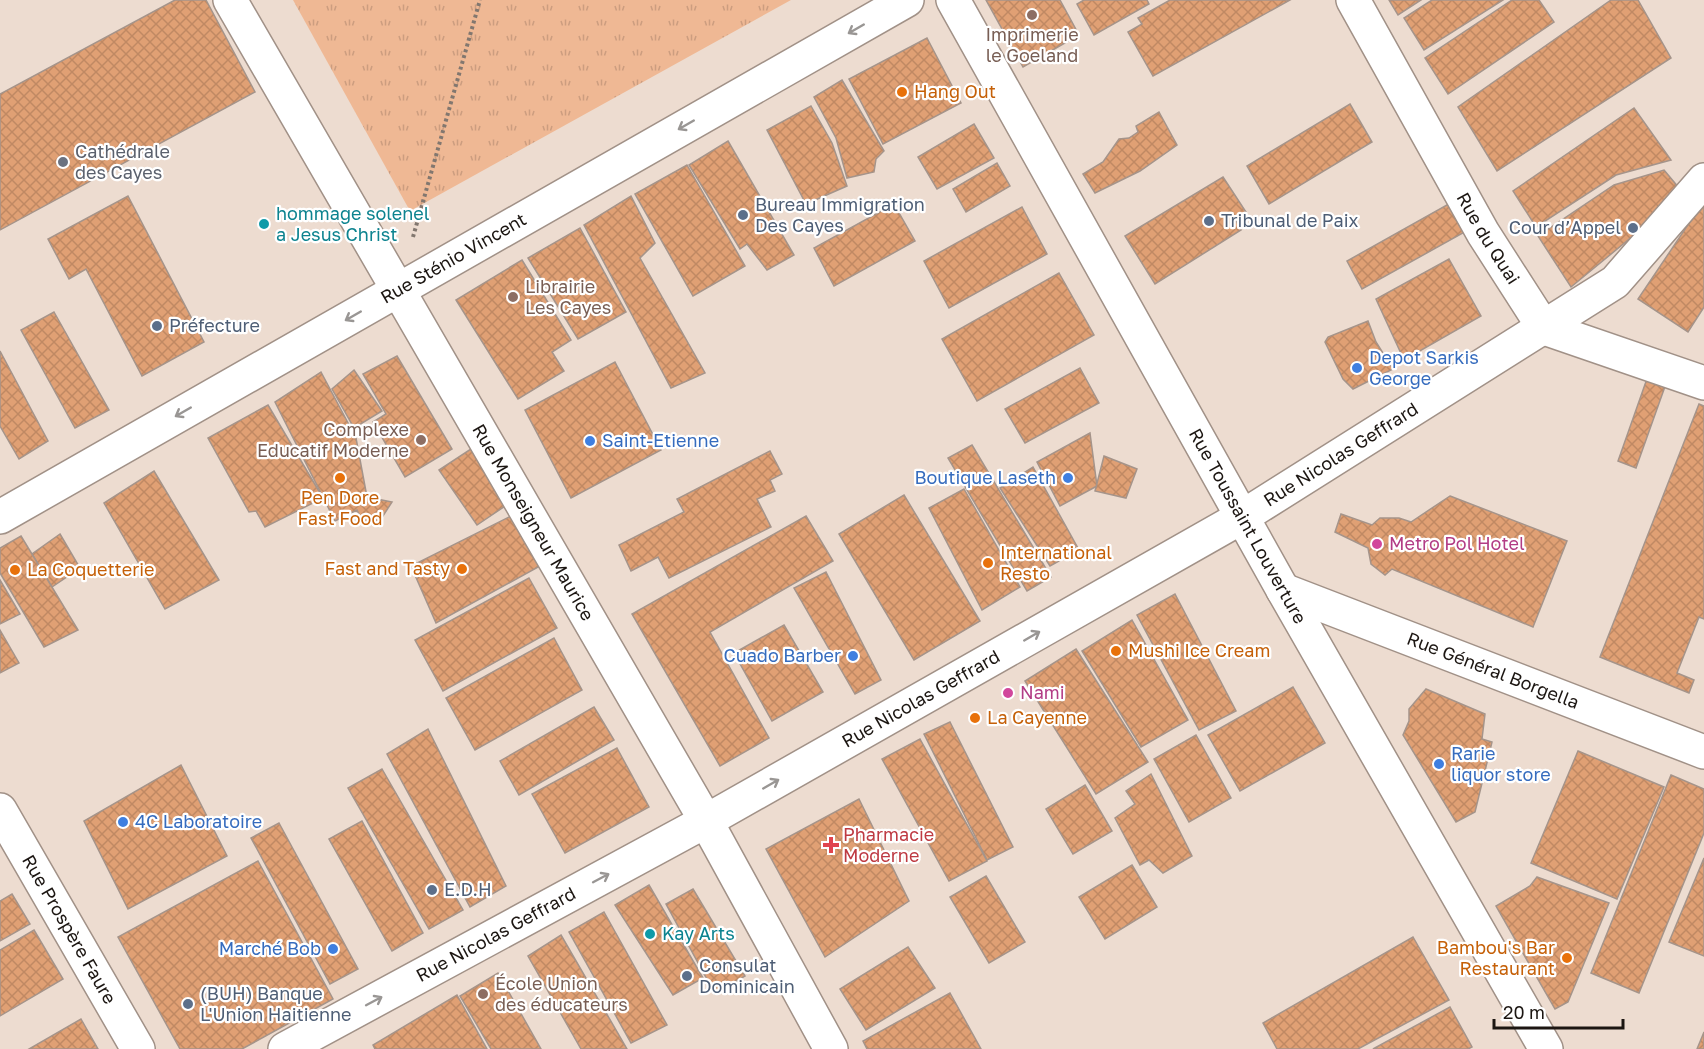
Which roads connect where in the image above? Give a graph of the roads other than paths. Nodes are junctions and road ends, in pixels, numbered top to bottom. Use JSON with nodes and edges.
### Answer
{"nodes":[{"id":1,"x":230,"y":0,"type":"edge"},
{"id":2,"x":907,"y":0,"type":"edge"},
{"id":3,"x":953,"y":0,"type":"edge"},
{"id":4,"x":1353,"y":0,"type":"edge"},
{"id":5,"x":1704,"y":180,"type":"edge"},
{"id":6,"x":398,"y":290,"type":"junction"},
{"id":7,"x":1544,"y":328,"type":"junction"},
{"id":8,"x":1704,"y":384,"type":"edge"},
{"id":9,"x":0,"y":517,"type":"edge"},
{"id":10,"x":1242,"y":517,"type":"junction"},
{"id":11,"x":1283,"y":590,"type":"junction"},
{"id":12,"x":1704,"y":752,"type":"edge"},
{"id":13,"x":0,"y":810,"type":"edge"},
{"id":14,"x":706,"y":821,"type":"junction"},
{"id":15,"x":138,"y":1049,"type":"edge"},
{"id":16,"x":285,"y":1049,"type":"edge"},
{"id":17,"x":831,"y":1049,"type":"edge"},
{"id":18,"x":1546,"y":1049,"type":"edge"}],
"edges":[{"from":1,"to":6,"type":"street","name":"Rue Monseigneur Maurice"},
{"from":2,"to":6,"type":"street","name":"Rue Sténio Vincent","one_way":true},
{"from":3,"to":10,"type":"street","name":"Rue Toussaint Louverture"},
{"from":4,"to":7,"type":"street","name":"Rue du Quai"},
{"from":5,"to":7,"type":"street","name":"Rue Nicolas Geffrard"},
{"from":6,"to":9,"type":"street","name":"Rue Sténio Vincent","one_way":true},
{"from":6,"to":14,"type":"street","name":"Rue Monseigneur Maurice"},
{"from":7,"to":8,"type":"street"},
{"from":7,"to":10,"type":"street","name":"Rue Nicolas Geffrard"},
{"from":10,"to":11,"type":"street","name":"Rue Toussaint Louverture"},
{"from":14,"to":10,"type":"street","name":"Rue Nicolas Geffrard","one_way":true},
{"from":11,"to":12,"type":"street","name":"Rue Général Borgella"},
{"from":11,"to":18,"type":"street","name":"Rue Toussaint Louverture"},
{"from":13,"to":15,"type":"street","name":"Rue Prospère Faure"},
{"from":16,"to":14,"type":"street","name":"Rue Nicolas Geffrard","one_way":true},
{"from":14,"to":17,"type":"street","name":"Rue Monseigneur Maurice"}]}
